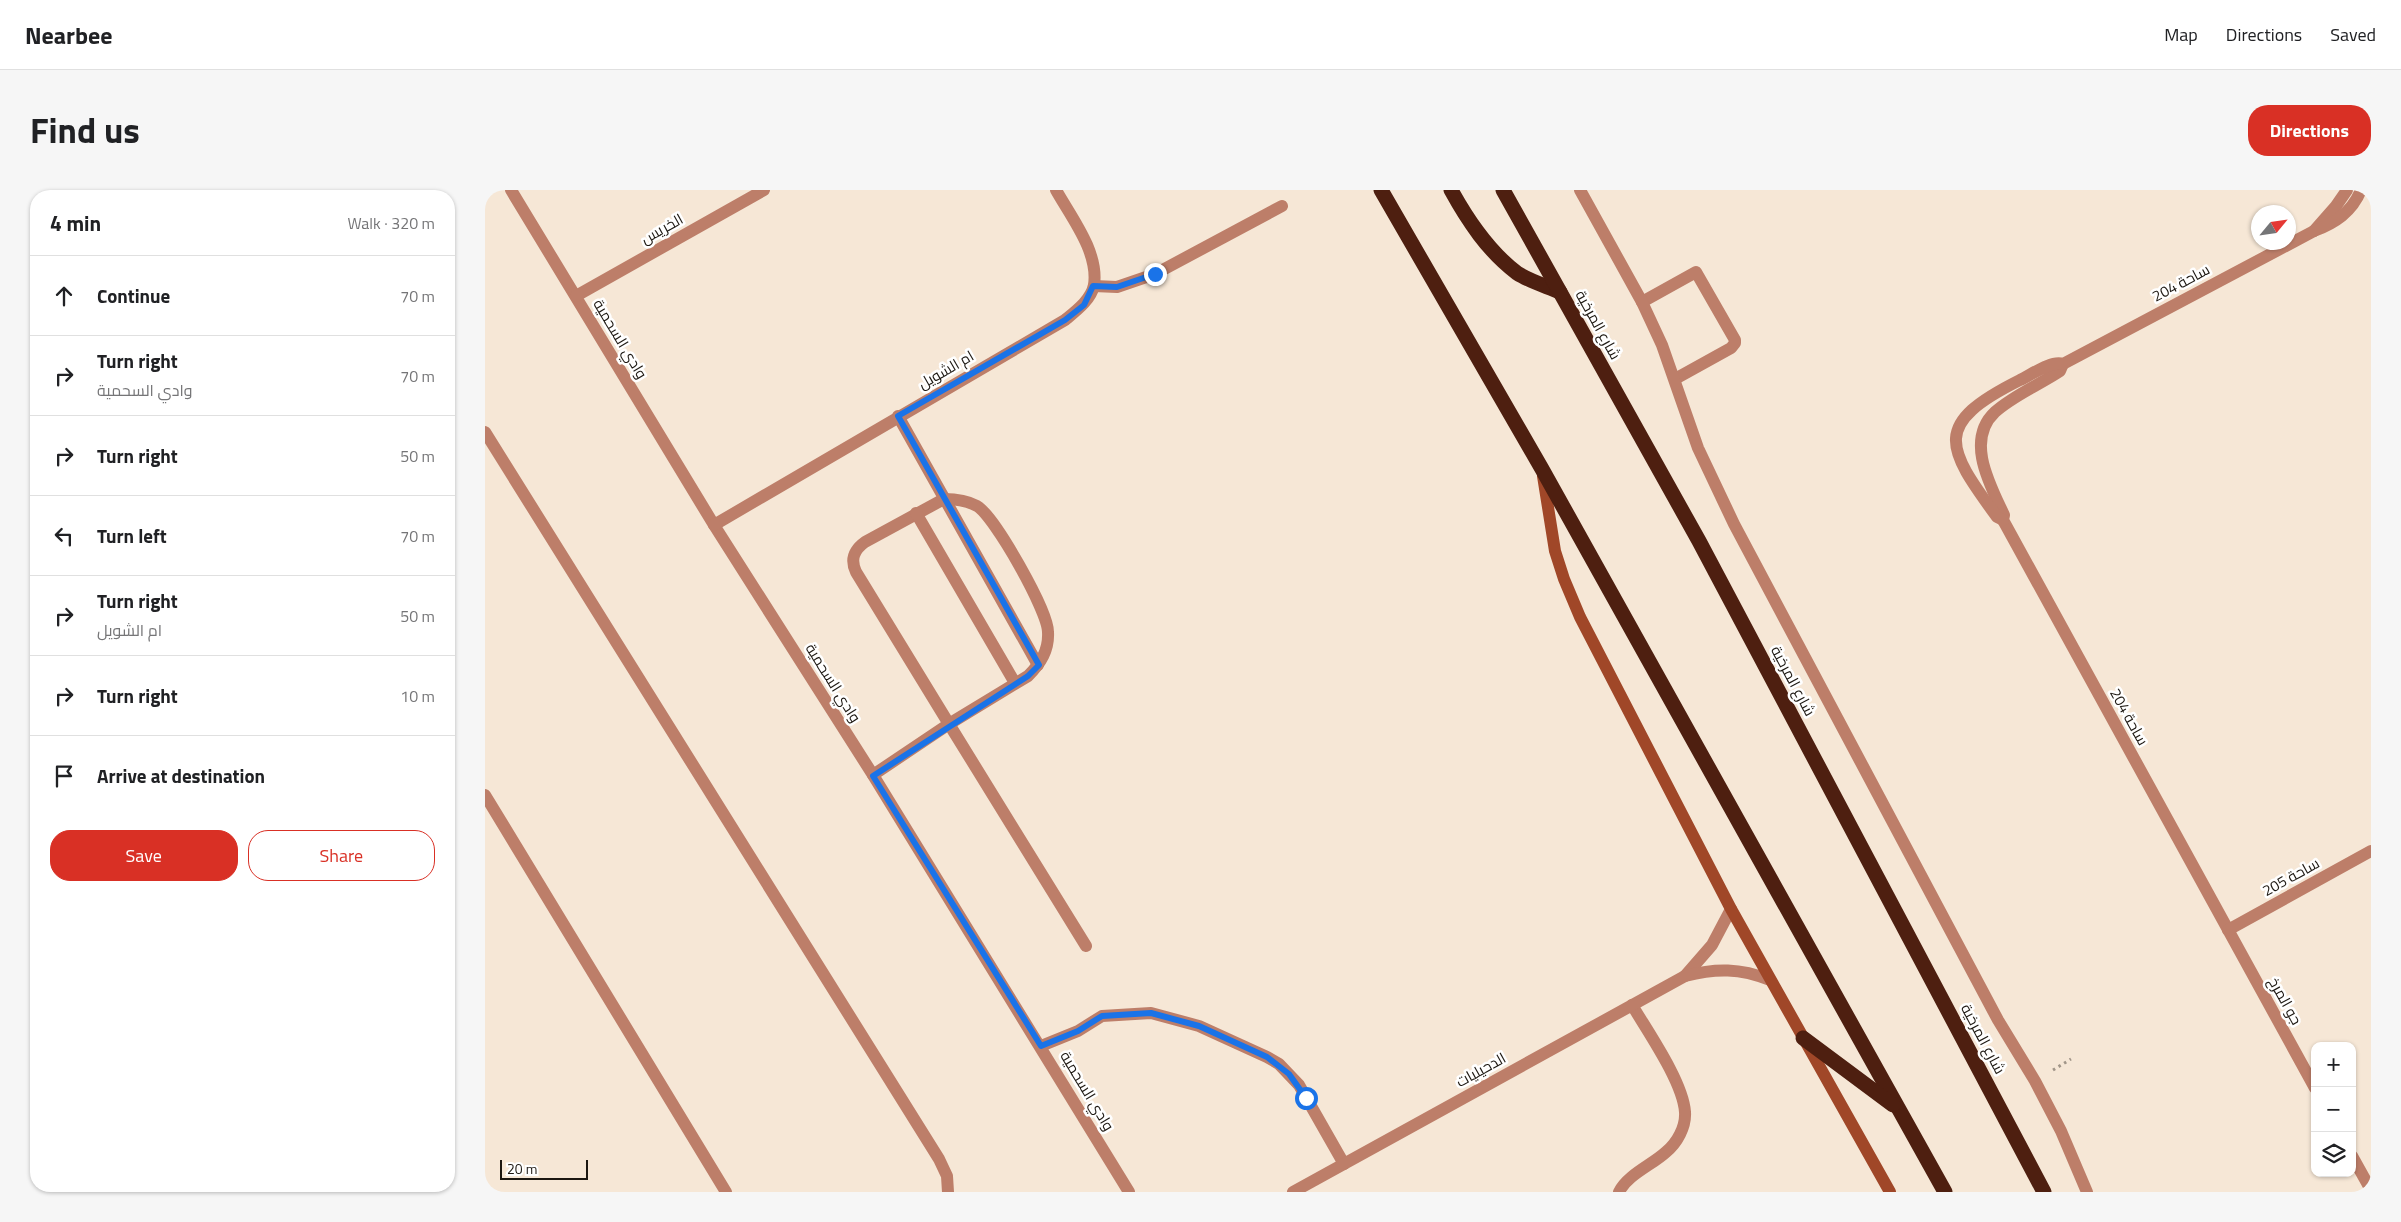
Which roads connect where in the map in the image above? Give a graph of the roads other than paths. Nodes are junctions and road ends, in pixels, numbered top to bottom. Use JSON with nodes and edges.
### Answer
{"nodes":[{"id":1,"x":511,"y":190,"type":"edge"},
{"id":2,"x":764,"y":190,"type":"edge"},
{"id":3,"x":1056,"y":190,"type":"edge"},
{"id":4,"x":1381,"y":190,"type":"edge"},
{"id":5,"x":1451,"y":190,"type":"edge"},
{"id":6,"x":1503,"y":190,"type":"edge"},
{"id":7,"x":1580,"y":190,"type":"edge"},
{"id":8,"x":2347,"y":190,"type":"edge"},
{"id":9,"x":2361,"y":190,"type":"edge"},
{"id":10,"x":1282,"y":206,"type":"dead end"},
{"id":11,"x":2314,"y":231,"type":"junction"},
{"id":12,"x":1093,"y":286,"type":"junction"},
{"id":13,"x":1560,"y":292,"type":"junction"},
{"id":14,"x":576,"y":296,"type":"junction"},
{"id":15,"x":1642,"y":302,"type":"junction"},
{"id":16,"x":2063,"y":364,"type":"junction"},
{"id":17,"x":1675,"y":379,"type":"junction"},
{"id":18,"x":898,"y":416,"type":"junction"},
{"id":19,"x":485,"y":432,"type":"edge"},
{"id":20,"x":1542,"y":468,"type":"junction"},
{"id":21,"x":944,"y":499,"type":"junction"},
{"id":22,"x":916,"y":513,"type":"junction"},
{"id":23,"x":2003,"y":520,"type":"junction"},
{"id":24,"x":714,"y":525,"type":"junction"},
{"id":25,"x":1039,"y":665,"type":"junction"},
{"id":26,"x":1015,"y":683,"type":"junction"},
{"id":27,"x":949,"y":724,"type":"junction"},
{"id":28,"x":873,"y":776,"type":"junction"},
{"id":29,"x":485,"y":795,"type":"edge"},
{"id":30,"x":2371,"y":852,"type":"edge"},
{"id":31,"x":1731,"y":909,"type":"junction"},
{"id":32,"x":2228,"y":930,"type":"junction"},
{"id":33,"x":1086,"y":946,"type":"dead end"},
{"id":34,"x":1685,"y":976,"type":"junction"},
{"id":35,"x":1770,"y":980,"type":"junction"},
{"id":36,"x":1632,"y":1005,"type":"junction"},
{"id":37,"x":1803,"y":1038,"type":"junction"},
{"id":38,"x":1041,"y":1046,"type":"junction"},
{"id":39,"x":2314,"y":1087,"type":"edge"},
{"id":40,"x":1898,"y":1109,"type":"junction"},
{"id":41,"x":2356,"y":1163,"type":"edge"},
{"id":42,"x":1344,"y":1164,"type":"junction"},
{"id":43,"x":2371,"y":1190,"type":"edge"},
{"id":44,"x":726,"y":1192,"type":"edge"},
{"id":45,"x":948,"y":1192,"type":"edge"},
{"id":46,"x":1129,"y":1192,"type":"edge"},
{"id":47,"x":1293,"y":1192,"type":"edge"},
{"id":48,"x":1619,"y":1192,"type":"edge"},
{"id":49,"x":1890,"y":1192,"type":"edge"},
{"id":50,"x":1945,"y":1192,"type":"edge"},
{"id":51,"x":2044,"y":1192,"type":"edge"},
{"id":52,"x":2087,"y":1192,"type":"edge"}],
"edges":[{"from":1,"to":14,"type":"street","name":"وادي السحمية"},
{"from":2,"to":14,"type":"street","name":"الخريس"},
{"from":3,"to":12,"type":"street"},
{"from":4,"to":20,"type":"highway"},
{"from":5,"to":13,"type":"highway"},
{"from":6,"to":13,"type":"highway","name":"شارع المرخية"},
{"from":7,"to":15,"type":"street","name":"شارع المرخية"},
{"from":8,"to":11,"type":"street","name":"ساحة 204"},
{"from":9,"to":11,"type":"street","name":"ساحة 204"},
{"from":10,"to":12,"type":"street"},
{"from":11,"to":16,"type":"street","name":"ساحة 204"},
{"from":12,"to":18,"type":"street","name":"ام الشويل"},
{"from":13,"to":51,"type":"highway","name":"شارع المرخية"},
{"from":14,"to":24,"type":"street","name":"وادي السحمية"},
{"from":15,"to":17,"type":"street","name":"شارع المرخية"},
{"from":15,"to":17,"type":"street"},
{"from":16,"to":23,"type":"street","name":"ساحة 204"},
{"from":16,"to":23,"type":"street","name":"ساحة 204"},
{"from":17,"to":52,"type":"street","name":"شارع المرخية"},
{"from":18,"to":21,"type":"street"},
{"from":18,"to":24,"type":"street","name":"ام الشويل"},
{"from":19,"to":45,"type":"street"},
{"from":20,"to":31,"type":"main road"},
{"from":20,"to":40,"type":"highway"},
{"from":21,"to":22,"type":"street"},
{"from":21,"to":25,"type":"street"},
{"from":21,"to":25,"type":"street"},
{"from":22,"to":26,"type":"street"},
{"from":22,"to":27,"type":"street"},
{"from":23,"to":32,"type":"street","name":"ساحة 204"},
{"from":24,"to":28,"type":"street","name":"وادي السحمية"},
{"from":25,"to":26,"type":"street"},
{"from":26,"to":27,"type":"street"},
{"from":27,"to":28,"type":"street"},
{"from":27,"to":33,"type":"street"},
{"from":28,"to":38,"type":"street","name":"وادي السحمية"},
{"from":29,"to":44,"type":"street"},
{"from":30,"to":32,"type":"street","name":"ساحة 205"},
{"from":31,"to":34,"type":"street","name":"الدحيليات"},
{"from":31,"to":35,"type":"main road"},
{"from":32,"to":39,"type":"street","name":"جو المرخ"},
{"from":34,"to":35,"type":"street","name":"الدحيليات"},
{"from":34,"to":36,"type":"street","name":"الدحيليات"},
{"from":35,"to":37,"type":"main road"},
{"from":36,"to":42,"type":"street","name":"الدحيليات"},
{"from":36,"to":48,"type":"street"},
{"from":37,"to":40,"type":"highway"},
{"from":37,"to":49,"type":"main road"},
{"from":38,"to":42,"type":"street"},
{"from":38,"to":46,"type":"street","name":"وادي السحمية"},
{"from":40,"to":50,"type":"highway"},
{"from":41,"to":43,"type":"street"},
{"from":42,"to":47,"type":"street","name":"الدحيليات"}]}
